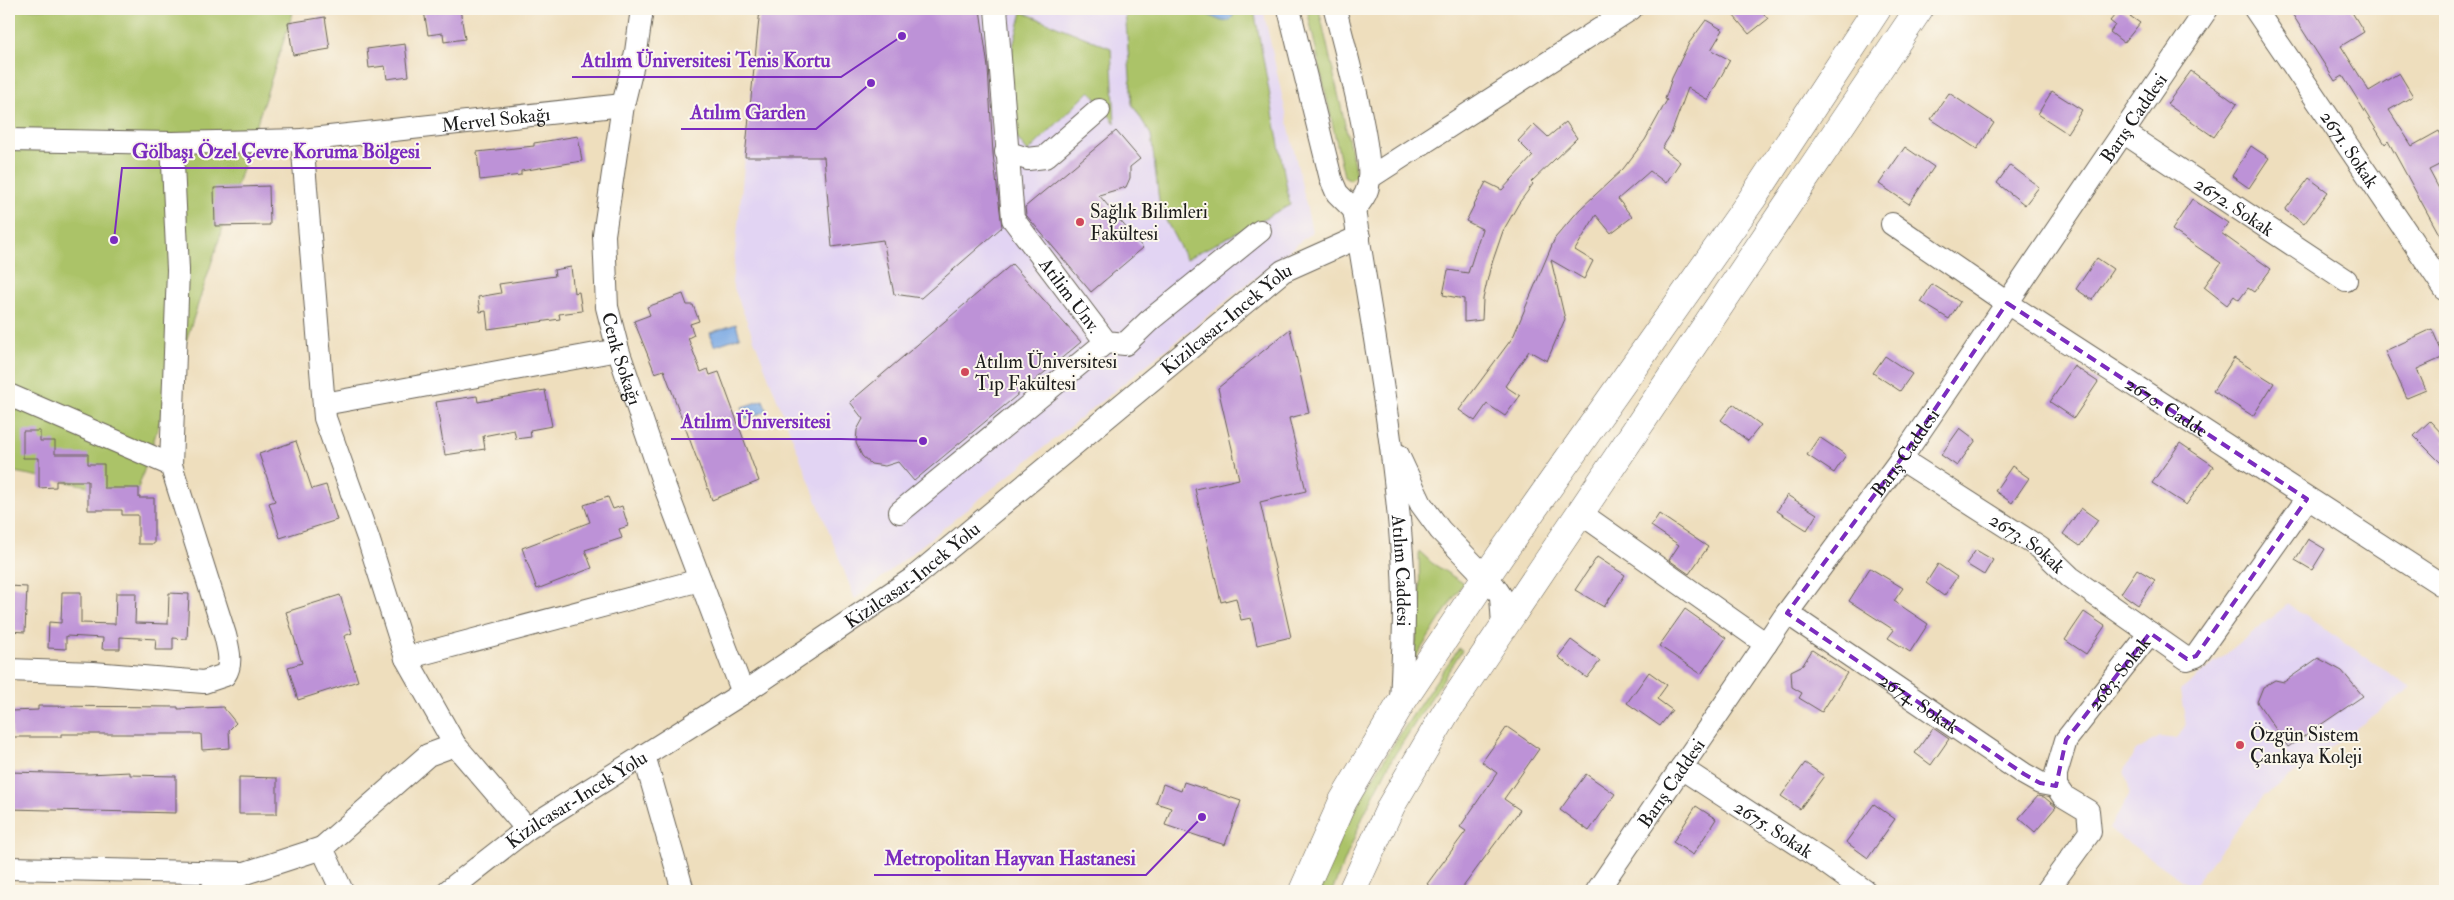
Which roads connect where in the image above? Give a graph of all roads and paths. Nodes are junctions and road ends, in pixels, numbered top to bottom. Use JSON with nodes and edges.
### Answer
{"nodes":[{"id":1,"x":642,"y":9,"type":"edge"},
{"id":2,"x":1289,"y":9,"type":"edge"},
{"id":3,"x":1335,"y":9,"type":"edge"},
{"id":4,"x":1631,"y":9,"type":"edge"},
{"id":5,"x":1877,"y":9,"type":"edge"},
{"id":6,"x":1919,"y":9,"type":"edge"},
{"id":7,"x":2207,"y":9,"type":"edge"},
{"id":8,"x":2255,"y":9,"type":"edge"},
{"id":9,"x":997,"y":16,"type":"edge"},
{"id":10,"x":622,"y":105,"type":"junction"},
{"id":11,"x":1099,"y":110,"type":"dead end"},
{"id":12,"x":2123,"y":132,"type":"junction"},
{"id":13,"x":9,"y":140,"type":"edge"},
{"id":14,"x":302,"y":140,"type":"junction"},
{"id":15,"x":172,"y":143,"type":"junction"},
{"id":16,"x":1006,"y":152,"type":"junction"},
{"id":17,"x":1370,"y":178,"type":"junction"},
{"id":18,"x":1354,"y":210,"type":"junction"},
{"id":19,"x":1892,"y":224,"type":"dead end"},
{"id":20,"x":1260,"y":231,"type":"dead end"},
{"id":21,"x":1359,"y":237,"type":"junction"},
{"id":22,"x":2346,"y":280,"type":"dead end"},
{"id":23,"x":2445,"y":288,"type":"edge"},
{"id":24,"x":2008,"y":303,"type":"junction"},
{"id":25,"x":1106,"y":342,"type":"junction"},
{"id":26,"x":618,"y":350,"type":"junction"},
{"id":27,"x":9,"y":395,"type":"edge"},
{"id":28,"x":324,"y":404,"type":"junction"},
{"id":29,"x":1390,"y":439,"type":"junction"},
{"id":30,"x":1901,"y":459,"type":"junction"},
{"id":31,"x":171,"y":465,"type":"junction"},
{"id":32,"x":2307,"y":499,"type":"junction"},
{"id":33,"x":900,"y":512,"type":"dead end"},
{"id":34,"x":1579,"y":512,"type":"junction"},
{"id":35,"x":1486,"y":578,"type":"junction"},
{"id":36,"x":700,"y":580,"type":"junction"},
{"id":37,"x":2445,"y":587,"type":"edge"},
{"id":38,"x":1787,"y":613,"type":"junction"},
{"id":39,"x":1503,"y":625,"type":"junction"},
{"id":40,"x":2150,"y":633,"type":"junction"},
{"id":41,"x":1766,"y":644,"type":"junction"},
{"id":42,"x":406,"y":658,"type":"junction"},
{"id":43,"x":9,"y":670,"type":"edge"},
{"id":44,"x":743,"y":693,"type":"junction"},
{"id":45,"x":1401,"y":703,"type":"junction"},
{"id":46,"x":456,"y":745,"type":"junction"},
{"id":47,"x":644,"y":756,"type":"junction"},
{"id":48,"x":1681,"y":768,"type":"junction"},
{"id":49,"x":2056,"y":786,"type":"junction"},
{"id":50,"x":527,"y":829,"type":"junction"},
{"id":51,"x":322,"y":848,"type":"junction"},
{"id":52,"x":9,"y":868,"type":"edge"},
{"id":53,"x":245,"y":873,"type":"junction"},
{"id":54,"x":211,"y":891,"type":"edge"},
{"id":55,"x":342,"y":891,"type":"edge"},
{"id":56,"x":448,"y":891,"type":"edge"},
{"id":57,"x":683,"y":891,"type":"edge"},
{"id":58,"x":1303,"y":891,"type":"edge"},
{"id":59,"x":1352,"y":891,"type":"edge"},
{"id":60,"x":1597,"y":891,"type":"edge"},
{"id":61,"x":1865,"y":891,"type":"edge"},
{"id":62,"x":2047,"y":891,"type":"edge"}],
"edges":[{"from":1,"to":10,"type":"street","name":"Cenk Sokağı"},
{"from":2,"to":18,"type":"street"},
{"from":3,"to":17,"type":"street"},
{"from":4,"to":17,"type":"street"},
{"from":5,"to":35,"type":"main road"},
{"from":6,"to":34,"type":"main road"},
{"from":7,"to":12,"type":"street","name":"Barış Caddesi"},
{"from":8,"to":23,"type":"street","name":"2671. Sokak"},
{"from":9,"to":16,"type":"street","name":"Atilim Unv."},
{"from":10,"to":14,"type":"street","name":"Mervel Sokağı"},
{"from":10,"to":26,"type":"street","name":"Cenk Sokağı"},
{"from":11,"to":16,"type":"street"},
{"from":12,"to":22,"type":"street","name":"2672. Sokak"},
{"from":12,"to":24,"type":"street","name":"Barış Caddesi"},
{"from":13,"to":15,"type":"street","name":"Mervel Sokağı"},
{"from":14,"to":15,"type":"street","name":"Mervel Sokağı"},
{"from":14,"to":28,"type":"street"},
{"from":15,"to":31,"type":"street"},
{"from":16,"to":25,"type":"street","name":"Atilim Unv."},
{"from":17,"to":18,"type":"street"},
{"from":18,"to":21,"type":"street","name":"Atılım Caddesi"},
{"from":19,"to":24,"type":"street","name":"2670. Cadde"},
{"from":20,"to":25,"type":"street","name":"Atilim Unv."},
{"from":21,"to":29,"type":"street","name":"Atılım Caddesi"},
{"from":21,"to":44,"type":"street","name":"Kizilcasar-Incek Yolu"},
{"from":24,"to":30,"type":"street","name":"Barış Caddesi"},
{"from":24,"to":32,"type":"street","name":"2670. Cadde"},
{"from":25,"to":33,"type":"street"},
{"from":26,"to":28,"type":"street"},
{"from":26,"to":36,"type":"street","name":"Cenk Sokağı"},
{"from":27,"to":31,"type":"street"},
{"from":28,"to":42,"type":"street"},
{"from":29,"to":35,"type":"street","name":"Atılım Caddesi"},
{"from":29,"to":45,"type":"street","name":"Atılım Caddesi"},
{"from":30,"to":38,"type":"street","name":"Barış Caddesi"},
{"from":30,"to":40,"type":"street","name":"2673. Sokak"},
{"from":31,"to":43,"type":"street"},
{"from":32,"to":37,"type":"street","name":"2670. Cadde"},
{"from":32,"to":40,"type":"street","name":"2683. Sokak"},
{"from":34,"to":39,"type":"main road"},
{"from":34,"to":41,"type":"street"},
{"from":35,"to":39,"type":"street","name":"Atılım Caddesi"},
{"from":35,"to":45,"type":"main road"},
{"from":36,"to":42,"type":"street"},
{"from":36,"to":44,"type":"street","name":"Cenk Sokağı"},
{"from":38,"to":41,"type":"street","name":"Barış Caddesi"},
{"from":38,"to":49,"type":"street","name":"2674. Sokak"},
{"from":39,"to":59,"type":"main road"},
{"from":40,"to":49,"type":"street","name":"2683. Sokak"},
{"from":41,"to":48,"type":"street","name":"Barış Caddesi"},
{"from":42,"to":46,"type":"street"},
{"from":44,"to":47,"type":"street","name":"Kizilcasar-Incek Yolu"},
{"from":45,"to":58,"type":"main road"},
{"from":46,"to":50,"type":"street"},
{"from":46,"to":51,"type":"street"},
{"from":47,"to":50,"type":"street","name":"Kizilcasar-Incek Yolu"},
{"from":47,"to":57,"type":"street"},
{"from":48,"to":60,"type":"street","name":"Barış Caddesi"},
{"from":48,"to":61,"type":"street","name":"2675. Sokak"},
{"from":49,"to":62,"type":"street"},
{"from":50,"to":56,"type":"street","name":"Kizilcasar-Incek Yolu"},
{"from":51,"to":53,"type":"street"},
{"from":51,"to":55,"type":"street"},
{"from":52,"to":53,"type":"street"},
{"from":53,"to":54,"type":"street"}]}
